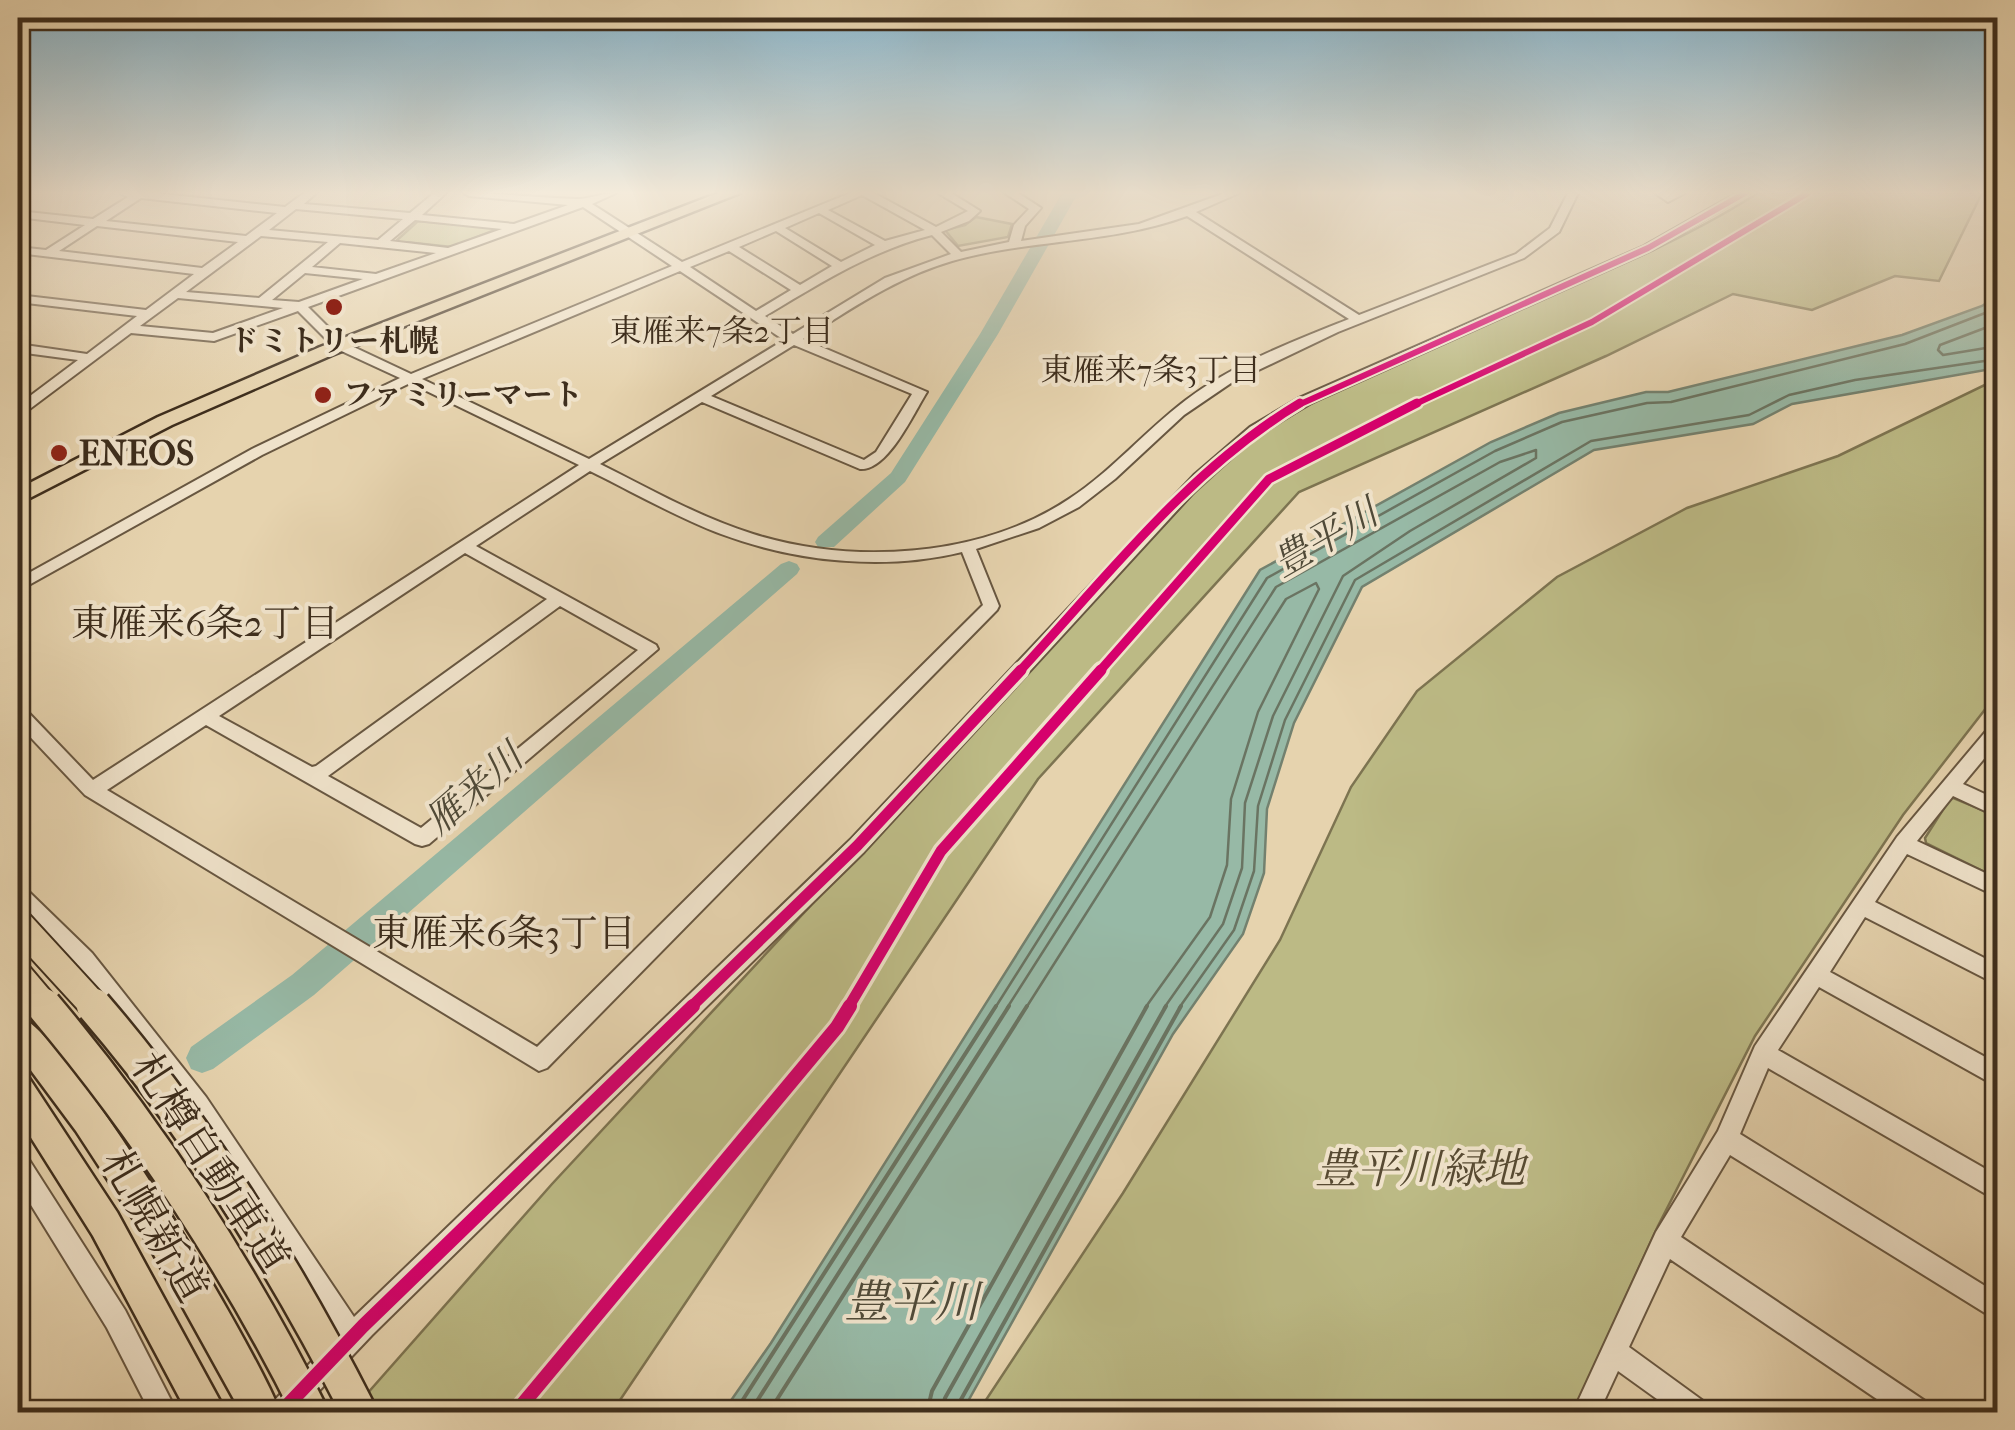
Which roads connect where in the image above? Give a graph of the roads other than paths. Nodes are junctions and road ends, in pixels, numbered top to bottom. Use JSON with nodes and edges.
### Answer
{"nodes":[{"id":1,"x":99,"y":260,"type":"edge"},
{"id":2,"x":221,"y":260,"type":"edge"},
{"id":3,"x":313,"y":260,"type":"edge"},
{"id":4,"x":425,"y":260,"type":"edge"},
{"id":5,"x":561,"y":260,"type":"edge"},
{"id":6,"x":669,"y":260,"type":"edge"},
{"id":7,"x":699,"y":260,"type":"edge"},
{"id":8,"x":751,"y":260,"type":"edge"},
{"id":9,"x":830,"y":260,"type":"edge"},
{"id":10,"x":853,"y":260,"type":"edge"},
{"id":11,"x":942,"y":260,"type":"edge"},
{"id":12,"x":1264,"y":260,"type":"edge"},
{"id":13,"x":1511,"y":260,"type":"edge"},
{"id":14,"x":1621,"y":260,"type":"edge"},
{"id":15,"x":840,"y":266,"type":"junction"},
{"id":16,"x":680,"y":267,"type":"junction"},
{"id":17,"x":302,"y":269,"type":"junction"},
{"id":18,"x":204,"y":272,"type":"junction"},
{"id":19,"x":378,"y":277,"type":"junction"},
{"id":20,"x":800,"y":290,"type":"junction"},
{"id":21,"x":174,"y":294,"type":"junction"},
{"id":22,"x":18,"y":298,"type":"edge"},
{"id":23,"x":261,"y":303,"type":"junction"},
{"id":24,"x":300,"y":306,"type":"junction"},
{"id":25,"x":147,"y":314,"type":"junction"},
{"id":26,"x":756,"y":316,"type":"junction"},
{"id":27,"x":1362,"y":321,"type":"junction"},
{"id":28,"x":126,"y":330,"type":"junction"},
{"id":29,"x":793,"y":340,"type":"junction"},
{"id":30,"x":340,"y":345,"type":"junction"},
{"id":31,"x":18,"y":348,"type":"edge"},
{"id":32,"x":89,"y":358,"type":"junction"},
{"id":33,"x":409,"y":380,"type":"junction"},
{"id":34,"x":18,"y":394,"type":"edge"},
{"id":35,"x":38,"y":396,"type":"junction"},
{"id":36,"x":702,"y":397,"type":"junction"},
{"id":37,"x":18,"y":411,"type":"edge"},
{"id":38,"x":589,"y":465,"type":"junction"},
{"id":39,"x":18,"y":497,"type":"edge"},
{"id":40,"x":464,"y":546,"type":"junction"},
{"id":41,"x":968,"y":547,"type":"junction"},
{"id":42,"x":18,"y":586,"type":"edge"},
{"id":43,"x":560,"y":598,"type":"junction"},
{"id":44,"x":18,"y":712,"type":"edge"},
{"id":45,"x":205,"y":716,"type":"junction"},
{"id":46,"x":1997,"y":731,"type":"edge"},
{"id":47,"x":309,"y":776,"type":"junction"},
{"id":48,"x":1948,"y":786,"type":"junction"},
{"id":49,"x":92,"y":790,"type":"junction"},
{"id":50,"x":1998,"y":809,"type":"edge"},
{"id":51,"x":1904,"y":843,"type":"junction"},
{"id":52,"x":1998,"y":888,"type":"edge"},
{"id":53,"x":18,"y":894,"type":"edge"},
{"id":54,"x":1863,"y":906,"type":"junction"},
{"id":55,"x":18,"y":923,"type":"edge"},
{"id":56,"x":18,"y":975,"type":"edge"},
{"id":57,"x":1818,"y":976,"type":"junction"},
{"id":58,"x":1998,"y":976,"type":"edge"},
{"id":59,"x":18,"y":1030,"type":"edge"},
{"id":60,"x":1763,"y":1053,"type":"junction"},
{"id":61,"x":1998,"y":1076,"type":"edge"},
{"id":62,"x":18,"y":1089,"type":"edge"},
{"id":63,"x":1726,"y":1139,"type":"junction"},
{"id":64,"x":18,"y":1163,"type":"edge"},
{"id":65,"x":1998,"y":1189,"type":"edge"},
{"id":66,"x":1665,"y":1241,"type":"junction"},
{"id":67,"x":1998,"y":1309,"type":"edge"},
{"id":68,"x":352,"y":1336,"type":"junction"},
{"id":69,"x":1614,"y":1352,"type":"junction"},
{"id":70,"x":164,"y":1412,"type":"edge"},
{"id":71,"x":207,"y":1412,"type":"edge"},
{"id":72,"x":261,"y":1412,"type":"edge"},
{"id":73,"x":281,"y":1412,"type":"edge"},
{"id":74,"x":310,"y":1412,"type":"edge"},
{"id":75,"x":359,"y":1412,"type":"edge"},
{"id":76,"x":1586,"y":1412,"type":"edge"},
{"id":77,"x":1697,"y":1412,"type":"edge"},
{"id":78,"x":1919,"y":1412,"type":"edge"}],
"edges":[{"from":1,"to":18,"type":"street"},
{"from":2,"to":18,"type":"street"},
{"from":3,"to":17,"type":"street"},
{"from":4,"to":19,"type":"street"},
{"from":5,"to":30,"type":"highway"},
{"from":6,"to":16,"type":"street"},
{"from":7,"to":16,"type":"street"},
{"from":8,"to":20,"type":"street"},
{"from":9,"to":15,"type":"street"},
{"from":10,"to":15,"type":"street"},
{"from":11,"to":29,"type":"street"},
{"from":12,"to":27,"type":"street"},
{"from":13,"to":27,"type":"street"},
{"from":14,"to":68,"type":"street"},
{"from":15,"to":20,"type":"street"},
{"from":16,"to":26,"type":"street"},
{"from":16,"to":33,"type":"street"},
{"from":17,"to":19,"type":"street"},
{"from":17,"to":23,"type":"street"},
{"from":18,"to":21,"type":"street"},
{"from":19,"to":24,"type":"street"},
{"from":20,"to":26,"type":"street"},
{"from":21,"to":23,"type":"street"},
{"from":21,"to":25,"type":"street"},
{"from":22,"to":25,"type":"street"},
{"from":23,"to":24,"type":"street"},
{"from":24,"to":28,"type":"street"},
{"from":24,"to":30,"type":"street"},
{"from":25,"to":28,"type":"street"},
{"from":26,"to":29,"type":"street"},
{"from":27,"to":41,"type":"street"},
{"from":28,"to":32,"type":"street"},
{"from":29,"to":36,"type":"street"},
{"from":29,"to":36,"type":"street"},
{"from":30,"to":33,"type":"street"},
{"from":30,"to":39,"type":"highway"},
{"from":31,"to":32,"type":"street"},
{"from":32,"to":35,"type":"street"},
{"from":33,"to":38,"type":"street"},
{"from":33,"to":42,"type":"street"},
{"from":34,"to":35,"type":"street"},
{"from":35,"to":37,"type":"street"},
{"from":36,"to":38,"type":"street"},
{"from":38,"to":40,"type":"street"},
{"from":38,"to":41,"type":"street"},
{"from":40,"to":43,"type":"street"},
{"from":40,"to":45,"type":"street"},
{"from":41,"to":49,"type":"street"},
{"from":43,"to":47,"type":"street"},
{"from":43,"to":47,"type":"street"},
{"from":44,"to":49,"type":"street"},
{"from":45,"to":47,"type":"street"},
{"from":45,"to":49,"type":"street"},
{"from":46,"to":48,"type":"street"},
{"from":48,"to":50,"type":"street"},
{"from":48,"to":51,"type":"street"},
{"from":51,"to":52,"type":"street"},
{"from":51,"to":54,"type":"street"},
{"from":53,"to":68,"type":"street"},
{"from":54,"to":57,"type":"street"},
{"from":54,"to":58,"type":"street"},
{"from":55,"to":75,"type":"highway","name":"札幌新道","bridge":true},
{"from":56,"to":74,"type":"highway","name":"札樽自動車道","bridge":true},
{"from":57,"to":60,"type":"street"},
{"from":57,"to":61,"type":"street"},
{"from":59,"to":72,"type":"highway","name":"札樽自動車道"},
{"from":60,"to":63,"type":"street"},
{"from":60,"to":65,"type":"street"},
{"from":62,"to":71,"type":"highway","name":"札幌新道"},
{"from":63,"to":66,"type":"street"},
{"from":63,"to":67,"type":"street"},
{"from":64,"to":70,"type":"street"},
{"from":66,"to":69,"type":"street"},
{"from":66,"to":78,"type":"street"},
{"from":68,"to":73,"type":"street"},
{"from":69,"to":76,"type":"street"},
{"from":69,"to":77,"type":"street"}]}
